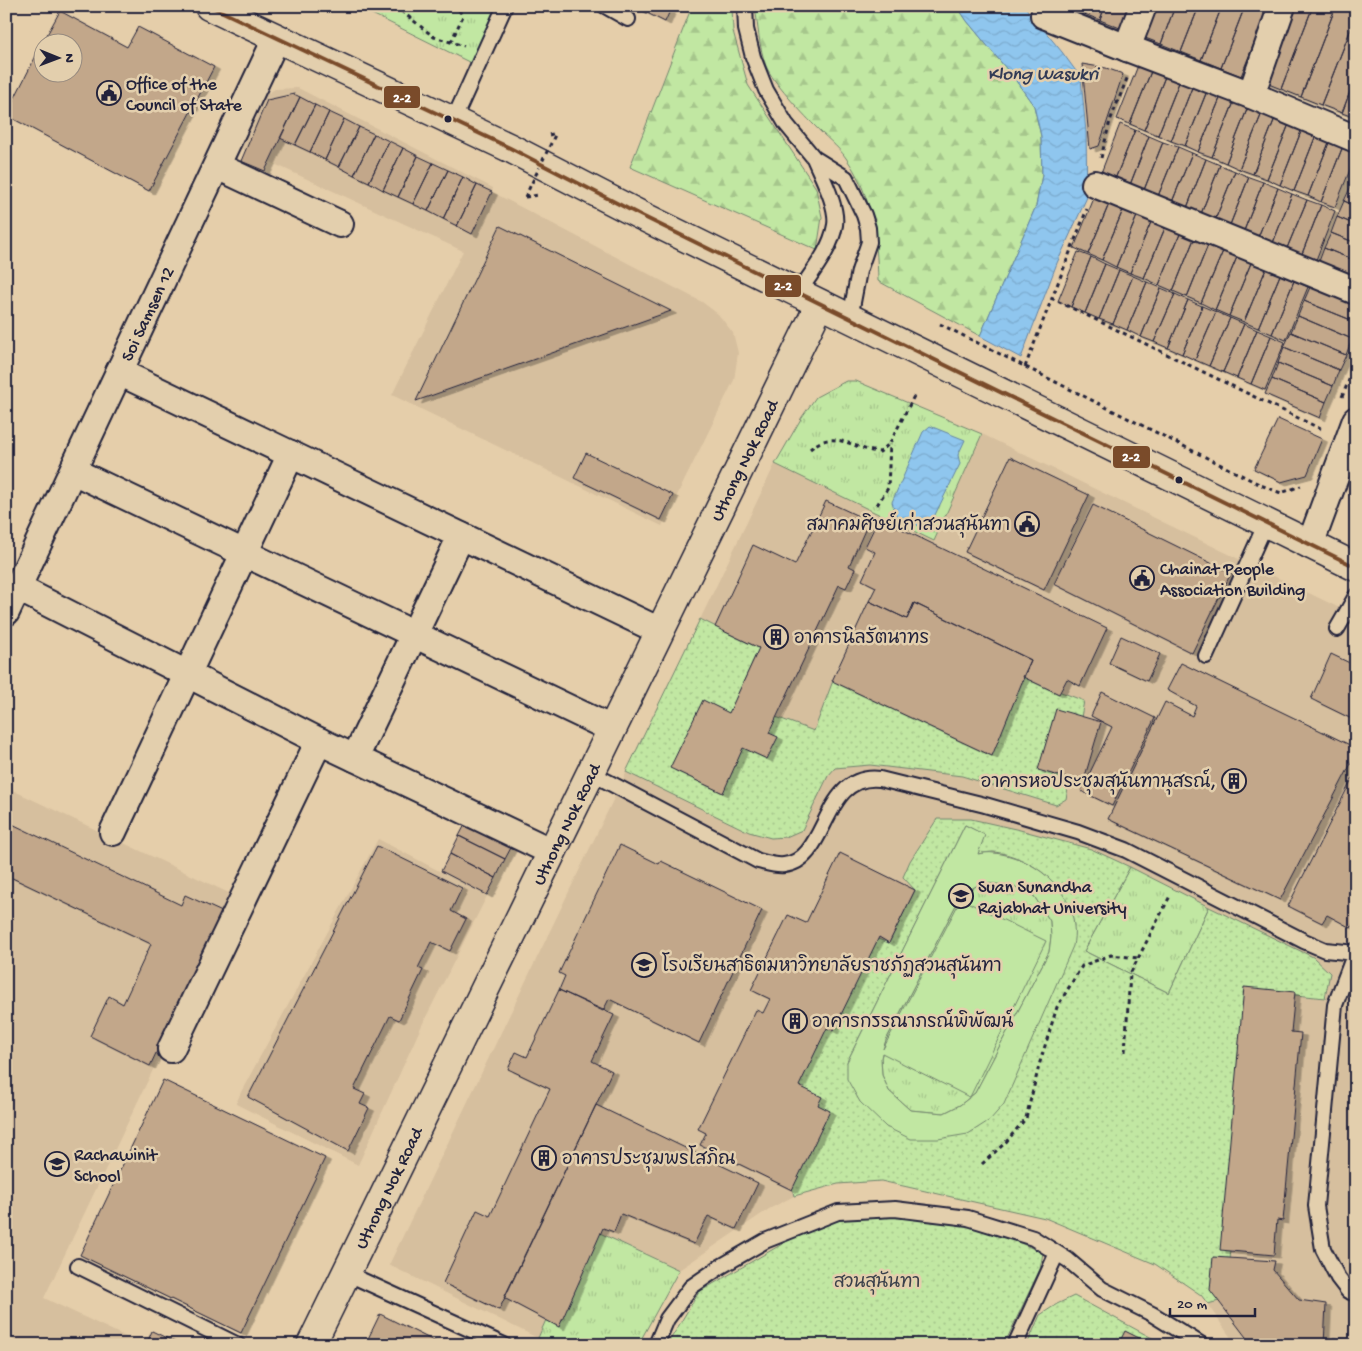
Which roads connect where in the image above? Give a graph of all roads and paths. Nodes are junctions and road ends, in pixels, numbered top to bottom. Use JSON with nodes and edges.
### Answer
{"nodes":[{"id":1,"x":209,"y":6,"type":"edge"},
{"id":2,"x":395,"y":6,"type":"edge"},
{"id":3,"x":456,"y":6,"type":"edge"},
{"id":4,"x":506,"y":6,"type":"edge"},
{"id":5,"x":605,"y":6,"type":"edge"},
{"id":6,"x":745,"y":6,"type":"edge"},
{"id":7,"x":1143,"y":6,"type":"edge"},
{"id":8,"x":1282,"y":6,"type":"edge"},
{"id":9,"x":1044,"y":15,"type":"dead end"},
{"id":10,"x":628,"y":19,"type":"dead end"},
{"id":11,"x":276,"y":39,"type":"junction"},
{"id":12,"x":451,"y":42,"type":"junction"},
{"id":13,"x":1127,"y":48,"type":"junction"},
{"id":14,"x":484,"y":53,"type":"junction"},
{"id":15,"x":1251,"y":95,"type":"junction"},
{"id":16,"x":453,"y":121,"type":"junction"},
{"id":17,"x":556,"y":133,"type":"dead end"},
{"id":18,"x":1356,"y":139,"type":"edge"},
{"id":19,"x":814,"y":158,"type":"junction"},
{"id":20,"x":217,"y":166,"type":"junction"},
{"id":21,"x":1095,"y":184,"type":"dead end"},
{"id":22,"x":525,"y":197,"type":"dead end"},
{"id":23,"x":340,"y":224,"type":"dead end"},
{"id":24,"x":1356,"y":292,"type":"edge"},
{"id":25,"x":809,"y":298,"type":"junction"},
{"id":26,"x":1051,"y":298,"type":"dead end"},
{"id":27,"x":850,"y":318,"type":"junction"},
{"id":28,"x":940,"y":324,"type":"dead end"},
{"id":29,"x":1356,"y":362,"type":"edge"},
{"id":30,"x":119,"y":372,"type":"junction"},
{"id":31,"x":914,"y":396,"type":"dead end"},
{"id":32,"x":1342,"y":398,"type":"dead end"},
{"id":33,"x":1352,"y":431,"type":"edge"},
{"id":34,"x":890,"y":443,"type":"junction"},
{"id":35,"x":810,"y":449,"type":"dead end"},
{"id":36,"x":291,"y":454,"type":"junction"},
{"id":37,"x":73,"y":471,"type":"junction"},
{"id":38,"x":1306,"y":482,"type":"dead end"},
{"id":39,"x":877,"y":505,"type":"dead end"},
{"id":40,"x":1266,"y":523,"type":"junction"},
{"id":41,"x":461,"y":536,"type":"junction"},
{"id":42,"x":1310,"y":545,"type":"junction"},
{"id":43,"x":244,"y":553,"type":"junction"},
{"id":44,"x":1356,"y":567,"type":"edge"},
{"id":45,"x":18,"y":588,"type":"junction"},
{"id":46,"x":1356,"y":596,"type":"edge"},
{"id":47,"x":6,"y":612,"type":"edge"},
{"id":48,"x":1337,"y":629,"type":"dead end"},
{"id":49,"x":660,"y":630,"type":"junction"},
{"id":50,"x":413,"y":634,"type":"junction"},
{"id":51,"x":1206,"y":656,"type":"dead end"},
{"id":52,"x":187,"y":674,"type":"junction"},
{"id":53,"x":612,"y":729,"type":"junction"},
{"id":54,"x":319,"y":741,"type":"junction"},
{"id":55,"x":355,"y":758,"type":"junction"},
{"id":56,"x":590,"y":773,"type":"junction"},
{"id":57,"x":113,"y":832,"type":"dead end"},
{"id":58,"x":552,"y":852,"type":"junction"},
{"id":59,"x":1179,"y":877,"type":"junction"},
{"id":60,"x":1355,"y":952,"type":"edge"},
{"id":61,"x":1138,"y":958,"type":"junction"},
{"id":62,"x":171,"y":1049,"type":"dead end"},
{"id":63,"x":1125,"y":1052,"type":"dead end"},
{"id":64,"x":982,"y":1164,"type":"dead end"},
{"id":65,"x":1058,"y":1253,"type":"junction"},
{"id":66,"x":78,"y":1266,"type":"dead end"},
{"id":67,"x":346,"y":1273,"type":"junction"},
{"id":68,"x":1356,"y":1294,"type":"edge"},
{"id":69,"x":495,"y":1343,"type":"edge"},
{"id":70,"x":238,"y":1345,"type":"edge"},
{"id":71,"x":311,"y":1345,"type":"edge"},
{"id":72,"x":656,"y":1345,"type":"edge"},
{"id":73,"x":1015,"y":1345,"type":"edge"},
{"id":74,"x":1202,"y":1345,"type":"edge"}],
"edges":[{"from":1,"to":11,"type":"main road"},
{"from":2,"to":12,"type":"path"},
{"from":3,"to":12,"type":"path"},
{"from":4,"to":14,"type":"lane"},
{"from":5,"to":10,"type":"lane"},
{"from":6,"to":19,"type":"lane"},
{"from":7,"to":13,"type":"street"},
{"from":8,"to":15,"type":"street"},
{"from":9,"to":13,"type":"street"},
{"from":11,"to":16,"type":"main road"},
{"from":11,"to":20,"type":"street","name":"Soi Samsen 12"},
{"from":12,"to":14,"type":"path"},
{"from":13,"to":15,"type":"street"},
{"from":14,"to":16,"type":"lane"},
{"from":15,"to":18,"type":"street"},
{"from":16,"to":25,"type":"main road"},
{"from":17,"to":22,"type":"path","bridge":true},
{"from":19,"to":25,"type":"lane"},
{"from":19,"to":27,"type":"lane"},
{"from":20,"to":23,"type":"street"},
{"from":20,"to":30,"type":"street","name":"Soi Samsen 12"},
{"from":21,"to":24,"type":"street"},
{"from":25,"to":27,"type":"main road"},
{"from":25,"to":49,"type":"main road","name":"Uthong Nok Road"},
{"from":26,"to":33,"type":"path"},
{"from":27,"to":40,"type":"main road"},
{"from":28,"to":38,"type":"path"},
{"from":29,"to":32,"type":"path"},
{"from":30,"to":36,"type":"street"},
{"from":30,"to":37,"type":"street","name":"Soi Samsen 12"},
{"from":31,"to":34,"type":"path"},
{"from":33,"to":42,"type":"street"},
{"from":34,"to":35,"type":"path"},
{"from":34,"to":39,"type":"path"},
{"from":36,"to":41,"type":"street"},
{"from":36,"to":43,"type":"street"},
{"from":37,"to":43,"type":"street"},
{"from":37,"to":45,"type":"street","name":"Soi Samsen 12"},
{"from":40,"to":42,"type":"main road"},
{"from":40,"to":51,"type":"lane"},
{"from":41,"to":49,"type":"street"},
{"from":41,"to":50,"type":"street"},
{"from":42,"to":44,"type":"main road"},
{"from":43,"to":50,"type":"street"},
{"from":43,"to":52,"type":"street"},
{"from":45,"to":47,"type":"street","name":"Soi Samsen 12"},
{"from":45,"to":52,"type":"street"},
{"from":46,"to":48,"type":"lane"},
{"from":49,"to":53,"type":"main road","name":"Uthong Nok Road"},
{"from":50,"to":53,"type":"street"},
{"from":50,"to":55,"type":"street"},
{"from":52,"to":54,"type":"street"},
{"from":52,"to":57,"type":"street"},
{"from":53,"to":56,"type":"main road","name":"Uthong Nok Road"},
{"from":54,"to":55,"type":"street"},
{"from":54,"to":62,"type":"street"},
{"from":55,"to":58,"type":"street"},
{"from":56,"to":58,"type":"main road","name":"Uthong Nok Road"},
{"from":56,"to":59,"type":"lane"},
{"from":58,"to":67,"type":"main road","name":"Uthong Nok Road"},
{"from":59,"to":60,"type":"lane"},
{"from":59,"to":61,"type":"path"},
{"from":60,"to":68,"type":"lane"},
{"from":61,"to":63,"type":"path"},
{"from":61,"to":64,"type":"path"},
{"from":65,"to":72,"type":"lane"},
{"from":65,"to":73,"type":"lane"},
{"from":65,"to":74,"type":"lane"},
{"from":66,"to":70,"type":"lane"},
{"from":67,"to":69,"type":"lane"},
{"from":67,"to":71,"type":"main road","name":"Uthong Nok Road"}]}
